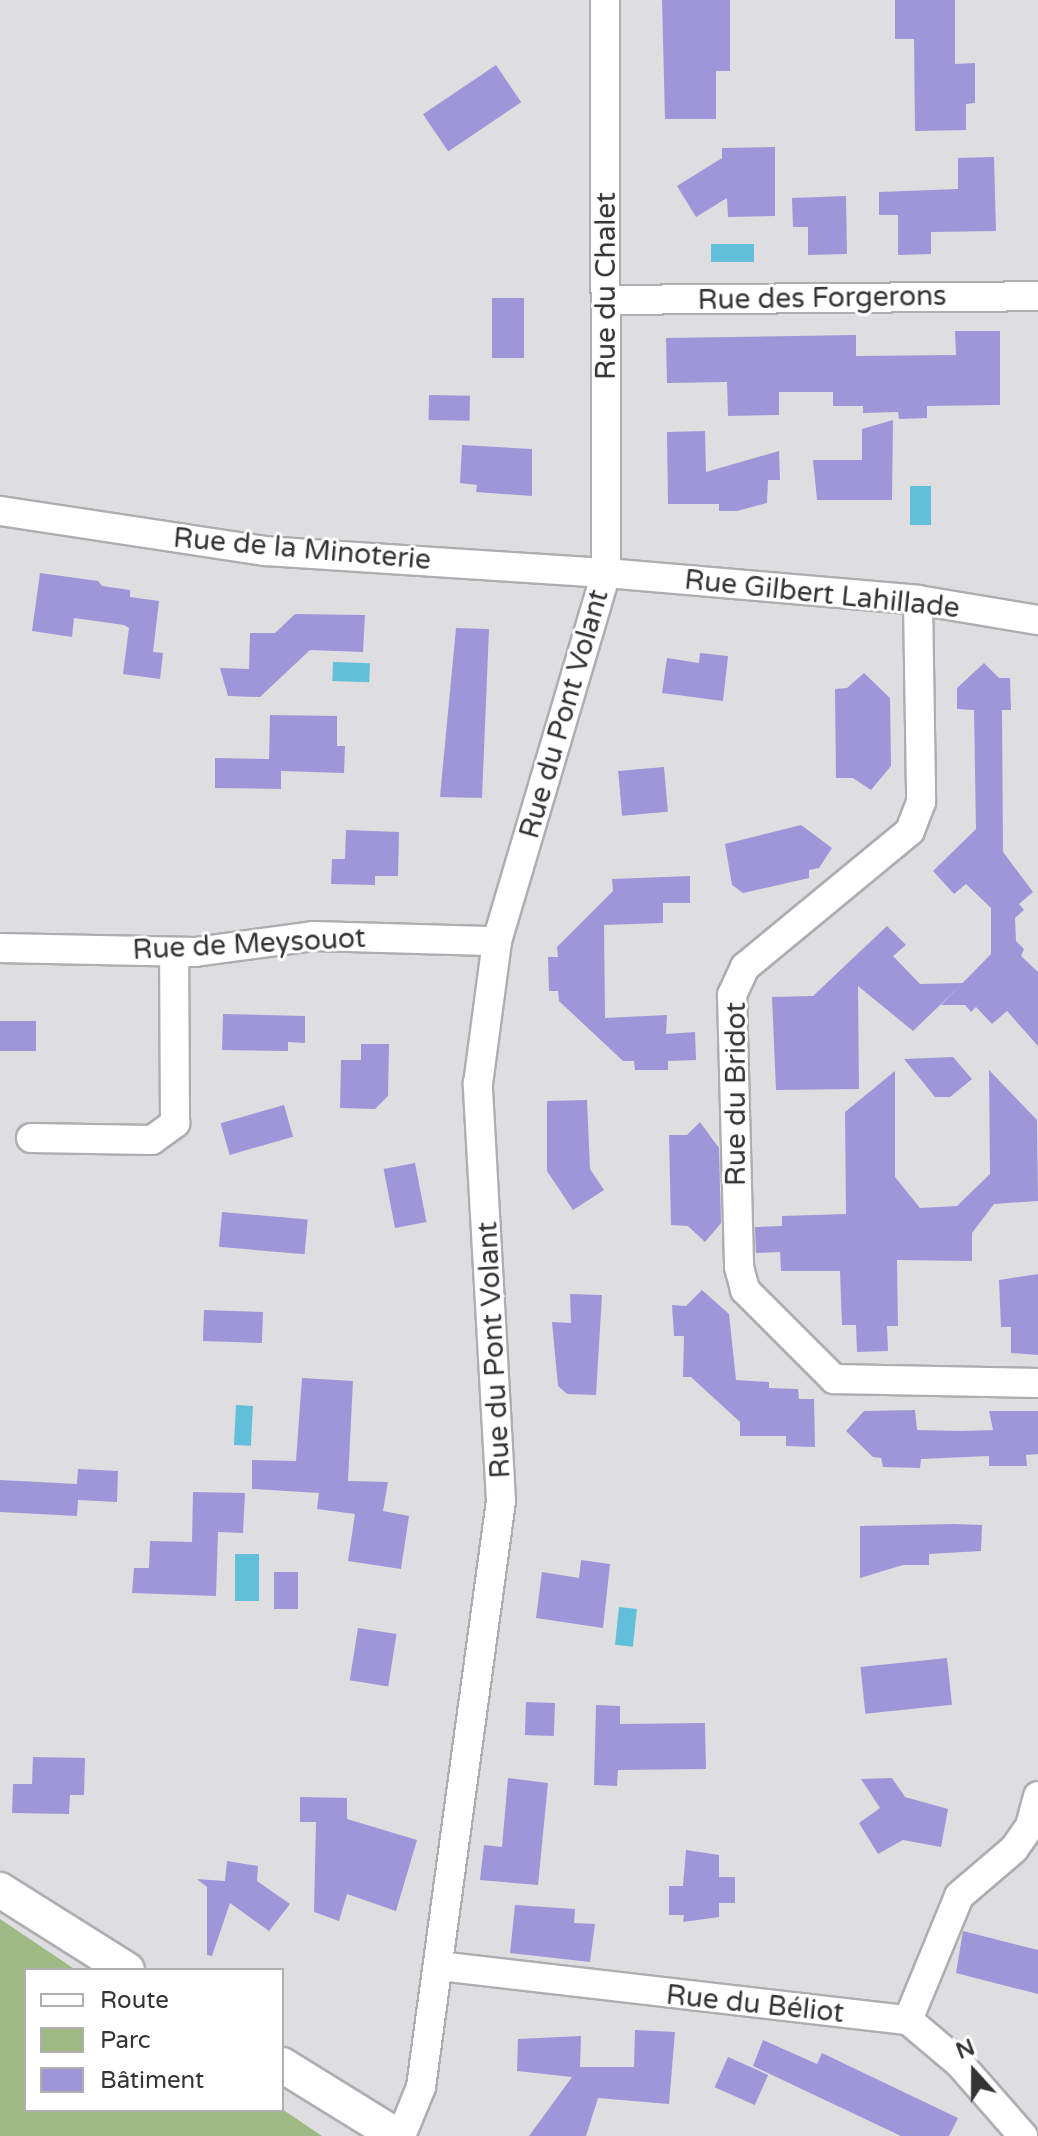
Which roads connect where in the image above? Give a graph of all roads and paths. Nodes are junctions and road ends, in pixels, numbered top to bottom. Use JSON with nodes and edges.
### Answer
{"nodes":[{"id":1,"x":605,"y":0,"type":"edge"},
{"id":2,"x":1038,"y":296,"type":"edge"},
{"id":3,"x":606,"y":300,"type":"junction"},
{"id":4,"x":0,"y":511,"type":"edge"},
{"id":5,"x":606,"y":573,"type":"junction"},
{"id":6,"x":918,"y":600,"type":"junction"},
{"id":7,"x":1038,"y":620,"type":"edge"},
{"id":8,"x":497,"y":941,"type":"junction"},
{"id":9,"x":0,"y":948,"type":"edge"},
{"id":10,"x":174,"y":952,"type":"junction"},
{"id":11,"x":31,"y":1138,"type":"dead end"},
{"id":12,"x":1038,"y":1383,"type":"edge"},
{"id":13,"x":1038,"y":1796,"type":"edge"},
{"id":14,"x":0,"y":1890,"type":"edge"},
{"id":15,"x":439,"y":1966,"type":"junction"},
{"id":16,"x":124,"y":1968,"type":"edge"},
{"id":17,"x":908,"y":2020,"type":"junction"},
{"id":18,"x":284,"y":2066,"type":"edge"},
{"id":19,"x":399,"y":2136,"type":"edge"},
{"id":20,"x":1023,"y":2136,"type":"edge"}],
"edges":[{"from":1,"to":3,"type":"street","name":"Rue du Chalet"},
{"from":2,"to":3,"type":"street","name":"Rue des Forgerons"},
{"from":3,"to":5,"type":"street","name":"Rue du Chalet"},
{"from":4,"to":5,"type":"street","name":"Rue de la Minoterie"},
{"from":5,"to":6,"type":"street","name":"Rue Gilbert Lahillade"},
{"from":5,"to":8,"type":"street","name":"Rue du Pont Volant"},
{"from":6,"to":7,"type":"street","name":"Rue Gilbert Lahillade"},
{"from":6,"to":12,"type":"street","name":"Rue du Bridot"},
{"from":8,"to":10,"type":"street","name":"Rue de Meysouot"},
{"from":8,"to":15,"type":"street","name":"Rue du Pont Volant"},
{"from":9,"to":10,"type":"street","name":"Rue de Meysouot"},
{"from":10,"to":11,"type":"street"},
{"from":13,"to":17,"type":"street"},
{"from":14,"to":16,"type":"street"},
{"from":15,"to":17,"type":"street","name":"Rue du Béliot"},
{"from":15,"to":19,"type":"street","name":"Rue du Pont Volant"},
{"from":17,"to":20,"type":"street"},
{"from":18,"to":19,"type":"street"}]}
